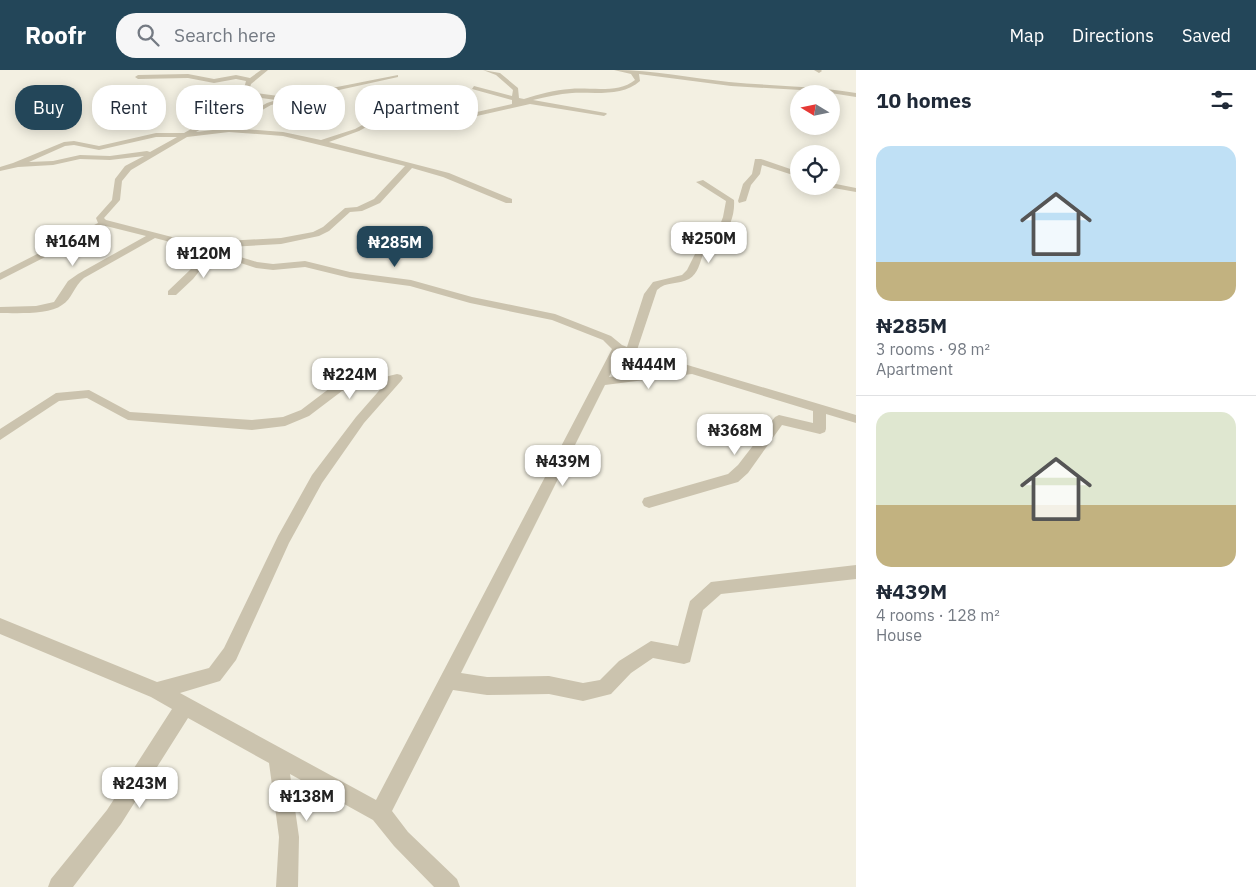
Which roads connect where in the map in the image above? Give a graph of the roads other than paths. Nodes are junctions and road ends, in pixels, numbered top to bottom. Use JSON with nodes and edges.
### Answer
{"nodes":[{"id":1,"x":265,"y":70,"type":"edge"},
{"id":2,"x":486,"y":70,"type":"edge"},
{"id":3,"x":617,"y":70,"type":"edge"},
{"id":4,"x":696,"y":70,"type":"edge"},
{"id":5,"x":632,"y":72,"type":"junction"},
{"id":6,"x":396,"y":76,"type":"dead end"},
{"id":7,"x":138,"y":77,"type":"dead end"},
{"id":8,"x":692,"y":80,"type":"junction"},
{"id":9,"x":250,"y":81,"type":"junction"},
{"id":10,"x":345,"y":87,"type":"edge"},
{"id":11,"x":478,"y":89,"type":"edge"},
{"id":12,"x":856,"y":95,"type":"edge"},
{"id":13,"x":273,"y":98,"type":"edge"},
{"id":14,"x":526,"y":101,"type":"junction"},
{"id":15,"x":516,"y":102,"type":"junction"},
{"id":16,"x":604,"y":114,"type":"dead end"},
{"id":17,"x":196,"y":130,"type":"edge"},
{"id":18,"x":209,"y":130,"type":"edge"},
{"id":19,"x":215,"y":130,"type":"edge"},
{"id":20,"x":236,"y":130,"type":"edge"},
{"id":21,"x":206,"y":131,"type":"junction"},
{"id":22,"x":188,"y":135,"type":"junction"},
{"id":23,"x":321,"y":142,"type":"junction"},
{"id":24,"x":99,"y":148,"type":"junction"},
{"id":25,"x":157,"y":152,"type":"junction"},
{"id":26,"x":119,"y":157,"type":"junction"},
{"id":27,"x":16,"y":165,"type":"junction"},
{"id":28,"x":412,"y":165,"type":"junction"},
{"id":29,"x":128,"y":168,"type":"junction"},
{"id":30,"x":0,"y":169,"type":"edge"},
{"id":31,"x":790,"y":172,"type":"edge"},
{"id":32,"x":700,"y":182,"type":"dead end"},
{"id":33,"x":840,"y":187,"type":"edge"},
{"id":34,"x":856,"y":190,"type":"edge"},
{"id":35,"x":509,"y":201,"type":"dead end"},
{"id":36,"x":742,"y":201,"type":"dead end"},
{"id":37,"x":105,"y":223,"type":"junction"},
{"id":38,"x":154,"y":235,"type":"junction"},
{"id":39,"x":196,"y":245,"type":"junction"},
{"id":40,"x":0,"y":277,"type":"edge"},
{"id":41,"x":172,"y":293,"type":"dead end"},
{"id":42,"x":0,"y":310,"type":"edge"},
{"id":43,"x":624,"y":350,"type":"junction"},
{"id":44,"x":695,"y":370,"type":"junction"},
{"id":45,"x":600,"y":382,"type":"junction"},
{"id":46,"x":819,"y":408,"type":"junction"},
{"id":47,"x":856,"y":419,"type":"edge"},
{"id":48,"x":0,"y":435,"type":"edge"},
{"id":49,"x":649,"y":502,"type":"dead end"},
{"id":50,"x":856,"y":572,"type":"edge"},
{"id":51,"x":0,"y":626,"type":"edge"},
{"id":52,"x":448,"y":680,"type":"junction"},
{"id":53,"x":158,"y":691,"type":"junction"},
{"id":54,"x":185,"y":706,"type":"junction"},
{"id":55,"x":278,"y":756,"type":"junction"},
{"id":56,"x":380,"y":813,"type":"junction"},
{"id":57,"x":59,"y":887,"type":"edge"},
{"id":58,"x":287,"y":887,"type":"edge"},
{"id":59,"x":449,"y":887,"type":"edge"}],
"edges":[{"from":1,"to":9,"type":"street"},
{"from":2,"to":15,"type":"street"},
{"from":3,"to":5,"type":"street"},
{"from":4,"to":8,"type":"street"},
{"from":5,"to":8,"type":"street"},
{"from":5,"to":14,"type":"street"},
{"from":6,"to":10,"type":"street"},
{"from":7,"to":9,"type":"street"},
{"from":8,"to":12,"type":"street"},
{"from":9,"to":13,"type":"street"},
{"from":11,"to":15,"type":"street"},
{"from":14,"to":15,"type":"street"},
{"from":14,"to":16,"type":"street"},
{"from":15,"to":23,"type":"street"},
{"from":17,"to":22,"type":"street"},
{"from":18,"to":21,"type":"street"},
{"from":19,"to":21,"type":"street"},
{"from":20,"to":23,"type":"street"},
{"from":21,"to":22,"type":"street"},
{"from":22,"to":24,"type":"street"},
{"from":22,"to":25,"type":"street"},
{"from":23,"to":28,"type":"street"},
{"from":24,"to":26,"type":"street"},
{"from":24,"to":27,"type":"street"},
{"from":25,"to":26,"type":"street"},
{"from":25,"to":29,"type":"street"},
{"from":26,"to":27,"type":"street"},
{"from":26,"to":29,"type":"street"},
{"from":27,"to":30,"type":"street"},
{"from":28,"to":35,"type":"street"},
{"from":28,"to":39,"type":"street"},
{"from":29,"to":37,"type":"street"},
{"from":31,"to":36,"type":"street"},
{"from":32,"to":43,"type":"street"},
{"from":33,"to":34,"type":"street"},
{"from":37,"to":38,"type":"street"},
{"from":37,"to":40,"type":"street"},
{"from":38,"to":39,"type":"street"},
{"from":38,"to":42,"type":"street"},
{"from":39,"to":41,"type":"street"},
{"from":39,"to":43,"type":"street"},
{"from":43,"to":44,"type":"street"},
{"from":43,"to":45,"type":"street"},
{"from":44,"to":45,"type":"street"},
{"from":44,"to":46,"type":"street"},
{"from":45,"to":52,"type":"street"},
{"from":46,"to":47,"type":"street"},
{"from":46,"to":49,"type":"street"},
{"from":48,"to":53,"type":"street"},
{"from":50,"to":52,"type":"street"},
{"from":51,"to":53,"type":"street"},
{"from":52,"to":56,"type":"street"},
{"from":53,"to":54,"type":"street"},
{"from":54,"to":55,"type":"street"},
{"from":54,"to":57,"type":"street"},
{"from":55,"to":56,"type":"street"},
{"from":55,"to":58,"type":"street"},
{"from":56,"to":59,"type":"street"}]}
